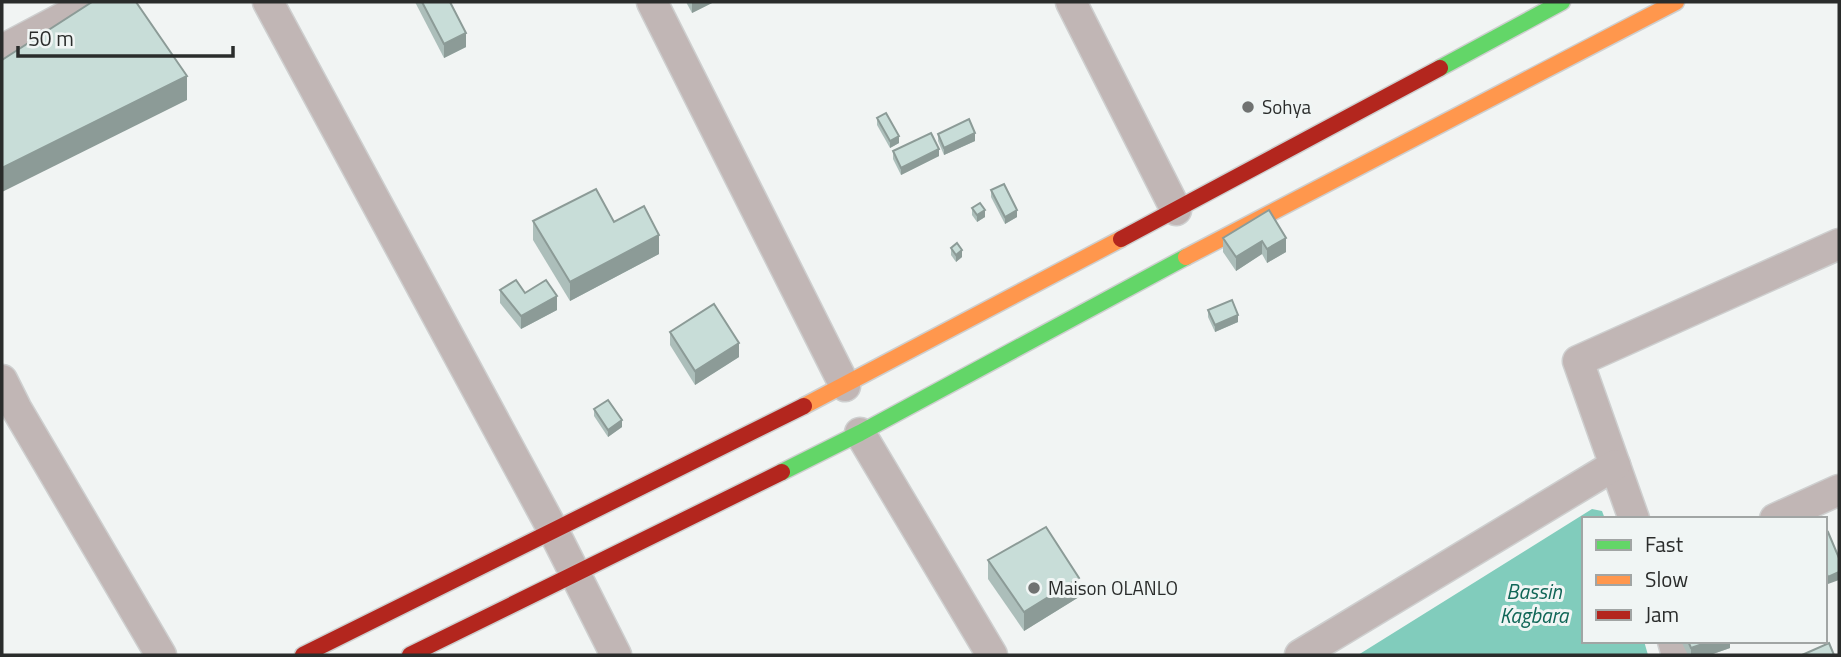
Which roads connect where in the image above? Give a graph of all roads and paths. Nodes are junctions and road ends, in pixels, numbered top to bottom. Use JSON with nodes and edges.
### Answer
{"nodes":[{"id":1,"x":93,"y":2,"type":"edge"},
{"id":2,"x":268,"y":2,"type":"edge"},
{"id":3,"x":652,"y":2,"type":"edge"},
{"id":4,"x":1071,"y":2,"type":"edge"},
{"id":5,"x":1562,"y":2,"type":"edge"},
{"id":6,"x":1676,"y":2,"type":"edge"},
{"id":7,"x":2,"y":50,"type":"edge"},
{"id":8,"x":1176,"y":210,"type":"junction"},
{"id":9,"x":1839,"y":244,"type":"edge"},
{"id":10,"x":2,"y":380,"type":"edge"},
{"id":11,"x":845,"y":386,"type":"junction"},
{"id":12,"x":9,"y":412,"type":"edge"},
{"id":13,"x":860,"y":433,"type":"junction"},
{"id":14,"x":1615,"y":465,"type":"junction"},
{"id":15,"x":1839,"y":490,"type":"edge"},
{"id":16,"x":1633,"y":517,"type":"edge"},
{"id":17,"x":1778,"y":517,"type":"edge"},
{"id":18,"x":553,"y":530,"type":"junction"},
{"id":19,"x":575,"y":573,"type":"junction"},
{"id":20,"x":161,"y":655,"type":"edge"},
{"id":21,"x":303,"y":655,"type":"edge"},
{"id":22,"x":410,"y":655,"type":"edge"},
{"id":23,"x":616,"y":655,"type":"edge"},
{"id":24,"x":992,"y":655,"type":"edge"},
{"id":25,"x":1300,"y":655,"type":"edge"}],
"edges":[{"from":1,"to":7,"type":"street"},
{"from":2,"to":18,"type":"street"},
{"from":3,"to":11,"type":"street"},
{"from":4,"to":8,"type":"street"},
{"from":5,"to":8,"type":"street"},
{"from":6,"to":13,"type":"street"},
{"from":8,"to":11,"type":"street"},
{"from":9,"to":14,"type":"street"},
{"from":10,"to":12,"type":"street"},
{"from":11,"to":18,"type":"street"},
{"from":12,"to":20,"type":"street"},
{"from":13,"to":19,"type":"street"},
{"from":13,"to":24,"type":"street"},
{"from":14,"to":16,"type":"street"},
{"from":14,"to":25,"type":"street"},
{"from":15,"to":17,"type":"street"},
{"from":18,"to":19,"type":"street"},
{"from":18,"to":21,"type":"street"},
{"from":19,"to":22,"type":"street"},
{"from":19,"to":23,"type":"street"}]}
